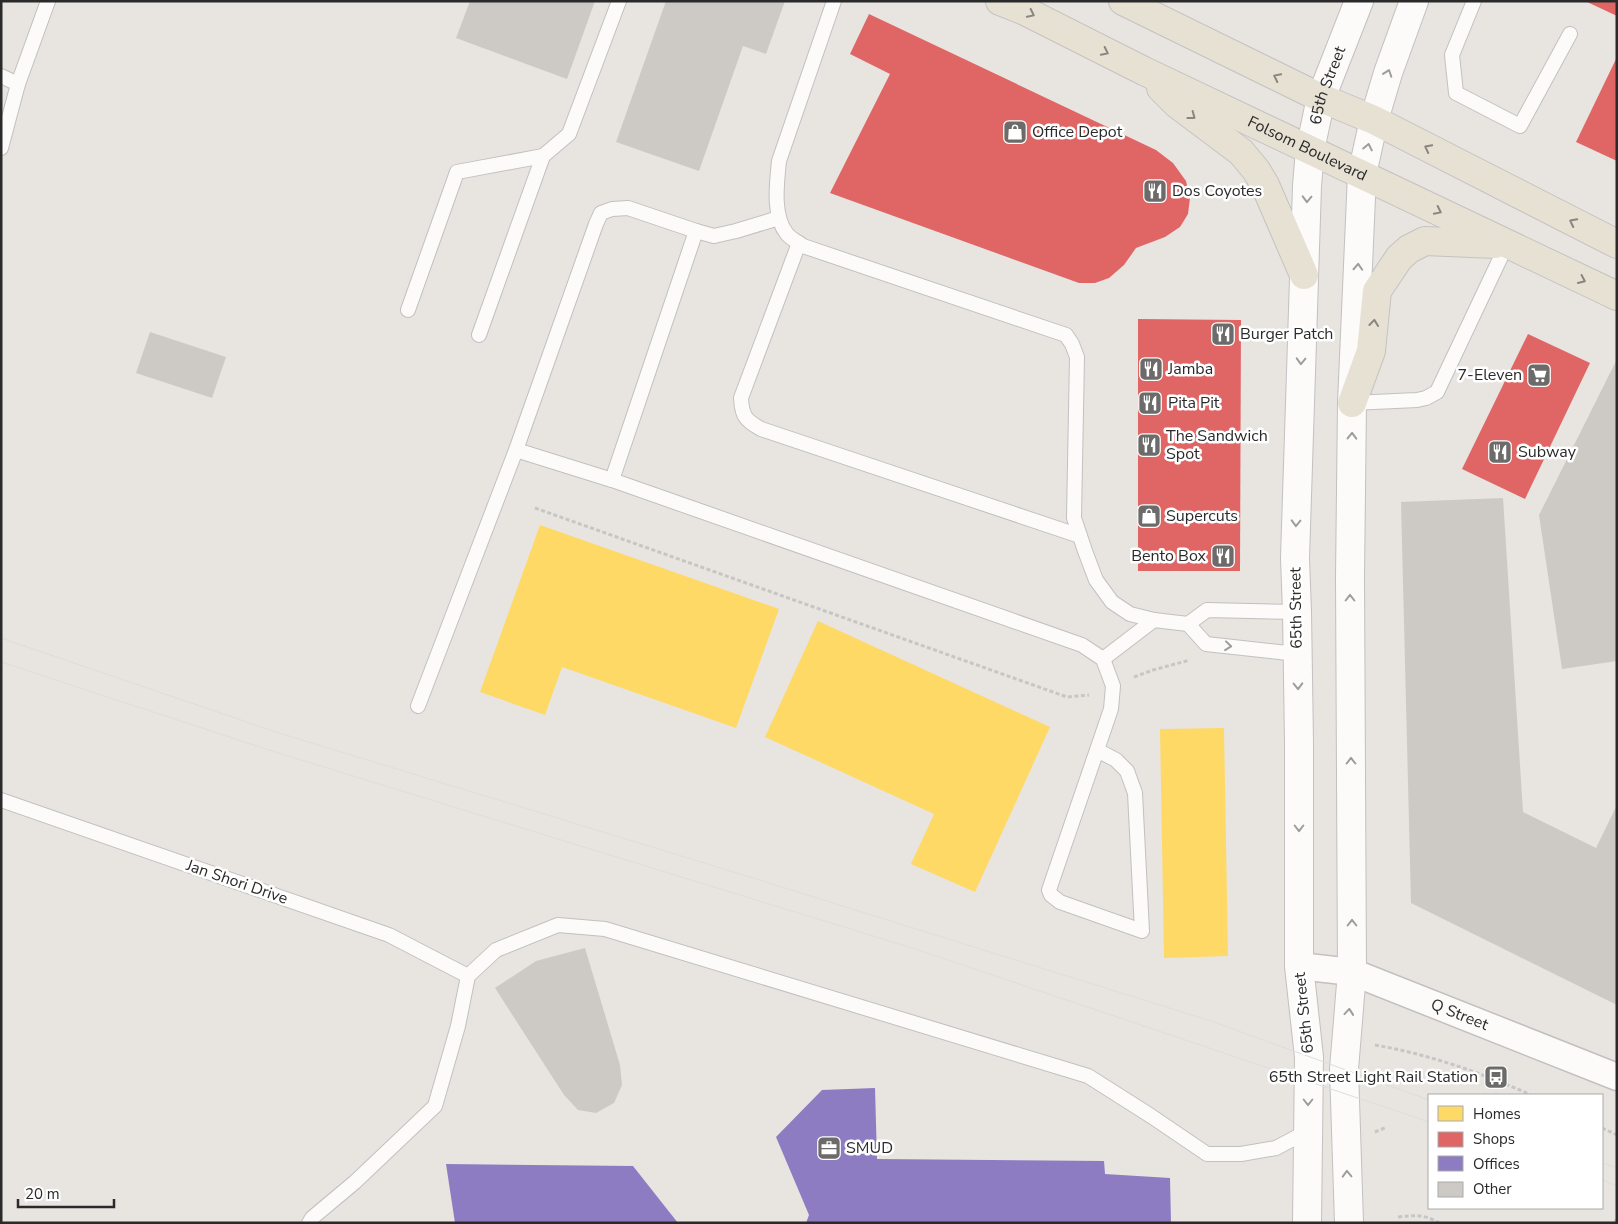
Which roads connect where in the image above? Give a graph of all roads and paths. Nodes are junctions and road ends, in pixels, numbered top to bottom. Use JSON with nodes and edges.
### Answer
{"nodes":[{"id":1,"x":48,"y":1,"type":"edge"},
{"id":2,"x":619,"y":1,"type":"edge"},
{"id":3,"x":834,"y":1,"type":"edge"},
{"id":4,"x":1000,"y":1,"type":"edge"},
{"id":5,"x":1359,"y":1,"type":"edge"},
{"id":6,"x":1414,"y":1,"type":"edge"},
{"id":7,"x":1474,"y":1,"type":"edge"},
{"id":8,"x":1126,"y":2,"type":"edge"},
{"id":9,"x":1570,"y":34,"type":"dead end"},
{"id":10,"x":1144,"y":71,"type":"junction"},
{"id":11,"x":1,"y":76,"type":"edge"},
{"id":12,"x":18,"y":84,"type":"junction"},
{"id":13,"x":1321,"y":98,"type":"junction"},
{"id":14,"x":1374,"y":120,"type":"junction"},
{"id":15,"x":1,"y":148,"type":"edge"},
{"id":16,"x":1310,"y":150,"type":"junction"},
{"id":17,"x":543,"y":156,"type":"junction"},
{"id":18,"x":1362,"y":174,"type":"junction"},
{"id":19,"x":779,"y":218,"type":"junction"},
{"id":20,"x":696,"y":232,"type":"junction"},
{"id":21,"x":799,"y":243,"type":"junction"},
{"id":22,"x":1506,"y":244,"type":"junction"},
{"id":23,"x":1617,"y":244,"type":"edge"},
{"id":24,"x":1304,"y":275,"type":"junction"},
{"id":25,"x":1617,"y":296,"type":"edge"},
{"id":26,"x":408,"y":310,"type":"dead end"},
{"id":27,"x":480,"y":335,"type":"dead end"},
{"id":28,"x":1352,"y":403,"type":"junction"},
{"id":29,"x":516,"y":450,"type":"junction"},
{"id":30,"x":612,"y":480,"type":"junction"},
{"id":31,"x":535,"y":508,"type":"dead end"},
{"id":32,"x":1080,"y":536,"type":"junction"},
{"id":33,"x":1297,"y":612,"type":"junction"},
{"id":34,"x":1154,"y":620,"type":"junction"},
{"id":35,"x":1188,"y":624,"type":"junction"},
{"id":36,"x":1297,"y":654,"type":"junction"},
{"id":37,"x":1104,"y":659,"type":"junction"},
{"id":38,"x":1191,"y":660,"type":"dead end"},
{"id":39,"x":1113,"y":686,"type":"junction"},
{"id":40,"x":418,"y":706,"type":"dead end"},
{"id":41,"x":1097,"y":750,"type":"junction"},
{"id":42,"x":1,"y":800,"type":"edge"},
{"id":43,"x":1299,"y":966,"type":"junction"},
{"id":44,"x":1352,"y":972,"type":"junction"},
{"id":45,"x":468,"y":976,"type":"junction"},
{"id":46,"x":1346,"y":1040,"type":"junction"},
{"id":47,"x":1617,"y":1077,"type":"edge"},
{"id":48,"x":1529,"y":1094,"type":"edge"},
{"id":49,"x":1387,"y":1127,"type":"dead end"},
{"id":50,"x":1603,"y":1128,"type":"edge"},
{"id":51,"x":1308,"y":1131,"type":"junction"},
{"id":52,"x":1375,"y":1132,"type":"dead end"},
{"id":53,"x":1617,"y":1135,"type":"edge"},
{"id":54,"x":1398,"y":1217,"type":"dead end"},
{"id":55,"x":1617,"y":1217,"type":"edge"},
{"id":56,"x":309,"y":1223,"type":"edge"},
{"id":57,"x":1307,"y":1223,"type":"edge"},
{"id":58,"x":1349,"y":1223,"type":"edge"},
{"id":59,"x":1440,"y":1223,"type":"edge"},
{"id":60,"x":1615,"y":1223,"type":"edge"}],
"edges":[{"from":1,"to":12,"type":"lane"},
{"from":2,"to":17,"type":"lane"},
{"from":3,"to":19,"type":"lane"},
{"from":4,"to":10,"type":"main road","name":"Folsom Boulevard","one_way":true},
{"from":5,"to":13,"type":"main road","name":"65th Street"},
{"from":14,"to":6,"type":"main road","one_way":true},
{"from":7,"to":9,"type":"lane"},
{"from":13,"to":8,"type":"main road","one_way":true},
{"from":10,"to":16,"type":"main road","name":"Folsom Boulevard"},
{"from":10,"to":24,"type":"main road","one_way":true},
{"from":11,"to":12,"type":"lane"},
{"from":12,"to":15,"type":"lane"},
{"from":13,"to":14,"type":"main road"},
{"from":13,"to":16,"type":"main road","name":"65th Street"},
{"from":18,"to":14,"type":"main road","one_way":true},
{"from":23,"to":14,"type":"main road","one_way":true},
{"from":16,"to":18,"type":"main road","name":"Folsom Boulevard"},
{"from":16,"to":24,"type":"main road","name":"65th Street","one_way":true},
{"from":17,"to":26,"type":"lane"},
{"from":17,"to":27,"type":"lane"},
{"from":18,"to":22,"type":"main road","name":"Folsom Boulevard","one_way":true},
{"from":28,"to":18,"type":"main road","one_way":true},
{"from":19,"to":20,"type":"lane"},
{"from":19,"to":21,"type":"lane"},
{"from":20,"to":29,"type":"lane"},
{"from":20,"to":30,"type":"lane"},
{"from":21,"to":32,"type":"lane"},
{"from":21,"to":32,"type":"lane"},
{"from":22,"to":25,"type":"main road","name":"Folsom Boulevard","one_way":true},
{"from":22,"to":28,"type":"lane"},
{"from":28,"to":22,"type":"main road","one_way":true},
{"from":24,"to":33,"type":"main road","name":"65th Street","one_way":true},
{"from":44,"to":28,"type":"main road","one_way":true},
{"from":29,"to":30,"type":"lane"},
{"from":29,"to":40,"type":"lane"},
{"from":30,"to":37,"type":"lane"},
{"from":31,"to":39,"type":"path"},
{"from":32,"to":34,"type":"lane"},
{"from":33,"to":35,"type":"lane"},
{"from":33,"to":36,"type":"main road","name":"65th Street"},
{"from":34,"to":35,"type":"lane"},
{"from":34,"to":37,"type":"lane"},
{"from":35,"to":36,"type":"lane","one_way":true},
{"from":36,"to":43,"type":"main road","name":"65th Street","one_way":true},
{"from":37,"to":39,"type":"lane"},
{"from":38,"to":39,"type":"path"},
{"from":39,"to":41,"type":"lane"},
{"from":41,"to":41,"type":"lane"},
{"from":42,"to":45,"type":"lane","name":"Jan Shori Drive"},
{"from":43,"to":44,"type":"street","name":"Q Street"},
{"from":43,"to":51,"type":"main road","name":"65th Street","one_way":true},
{"from":46,"to":44,"type":"main road","one_way":true},
{"from":44,"to":47,"type":"street","name":"Q Street"},
{"from":45,"to":51,"type":"lane"},
{"from":45,"to":56,"type":"lane"},
{"from":46,"to":48,"type":"path"},
{"from":58,"to":46,"type":"main road","one_way":true},
{"from":49,"to":52,"type":"path"},
{"from":50,"to":53,"type":"path"},
{"from":51,"to":57,"type":"main road","name":"65th Street"},
{"from":54,"to":59,"type":"path"},
{"from":55,"to":60,"type":"path"}]}
